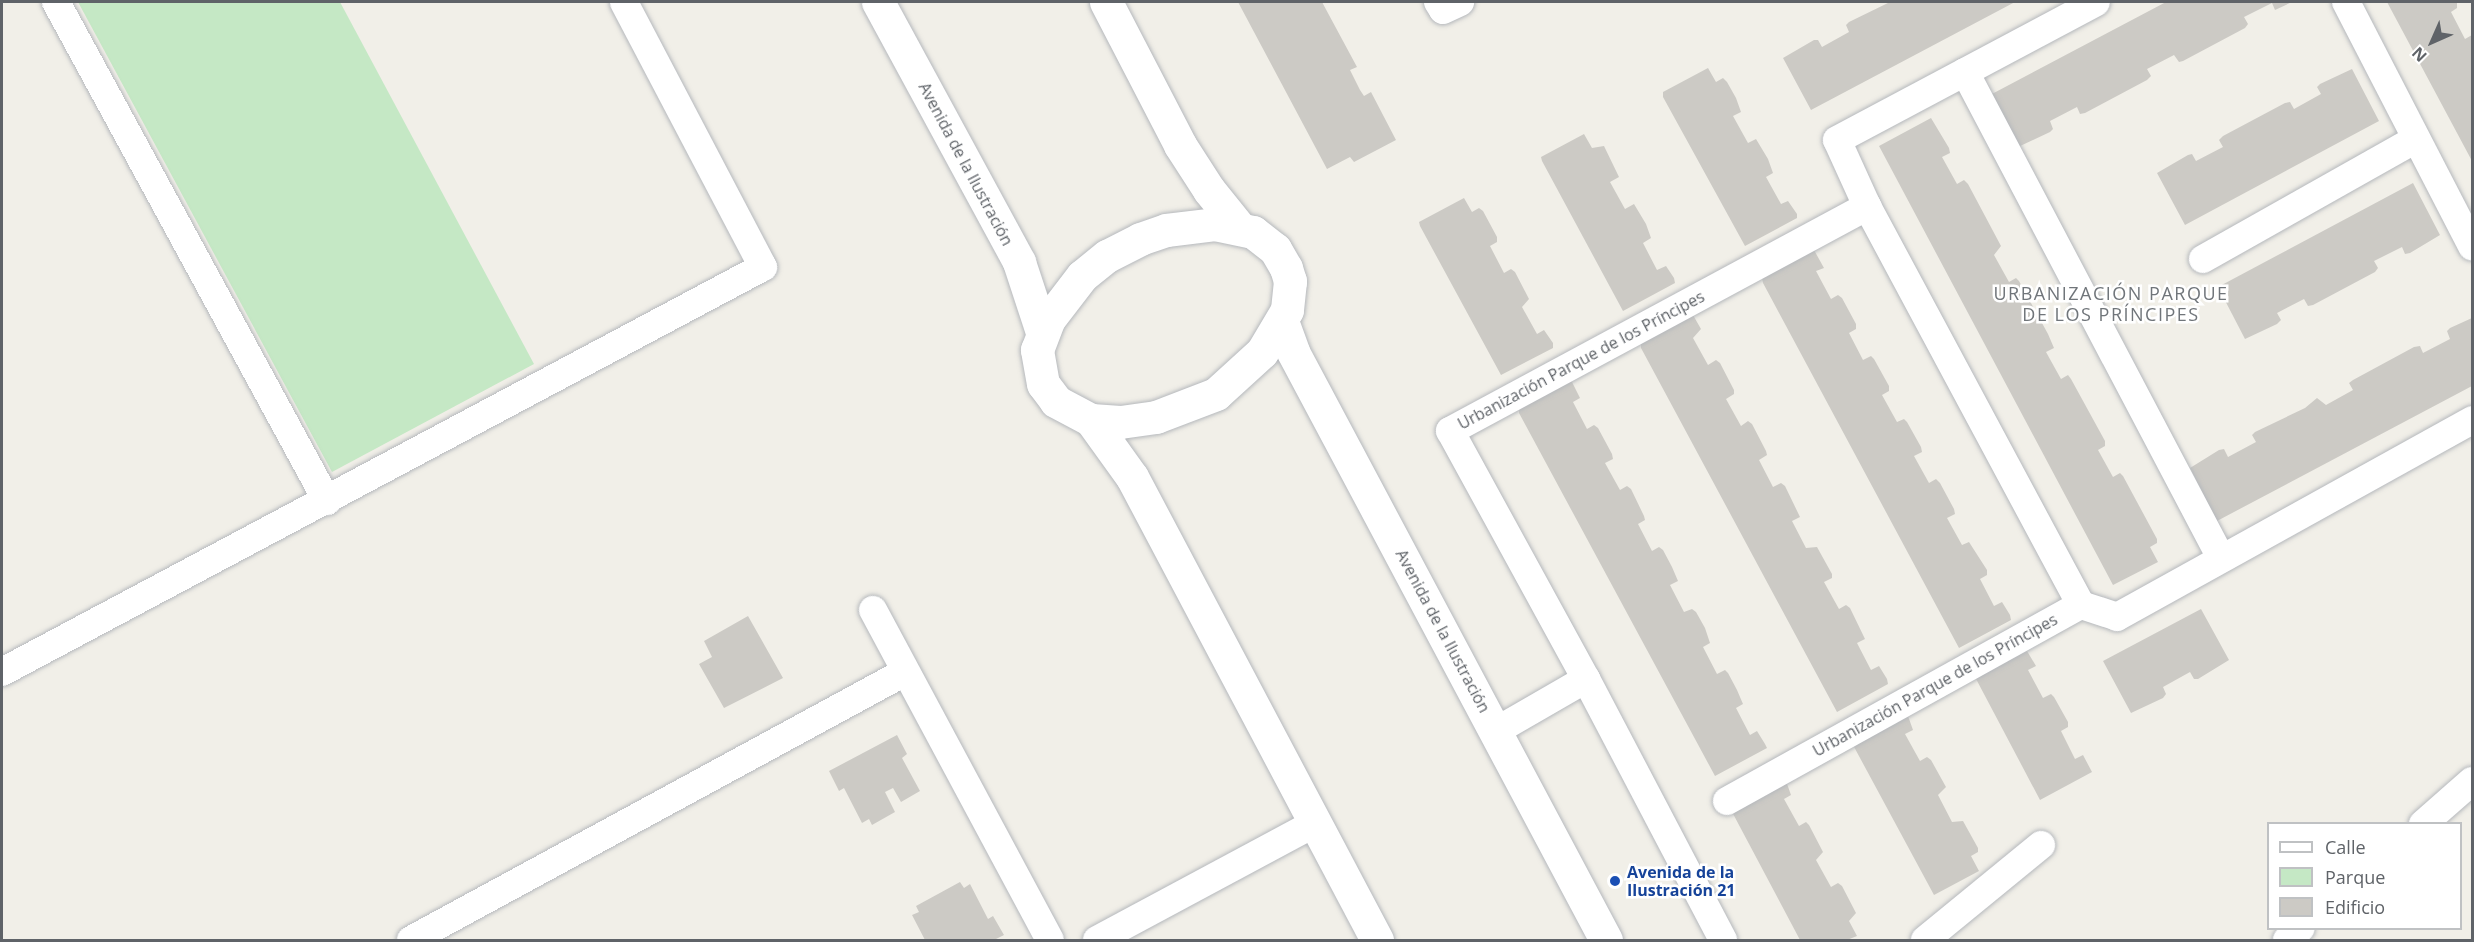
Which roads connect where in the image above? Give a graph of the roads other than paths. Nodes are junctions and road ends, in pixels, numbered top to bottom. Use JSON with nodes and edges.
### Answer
{"nodes":[{"id":1,"x":56,"y":2,"type":"edge"},
{"id":2,"x":624,"y":2,"type":"edge"},
{"id":3,"x":878,"y":2,"type":"edge"},
{"id":4,"x":1106,"y":2,"type":"edge"},
{"id":5,"x":1438,"y":2,"type":"edge"},
{"id":6,"x":1460,"y":2,"type":"edge"},
{"id":7,"x":2097,"y":2,"type":"edge"},
{"id":8,"x":2346,"y":2,"type":"edge"},
{"id":9,"x":1965,"y":72,"type":"junction"},
{"id":10,"x":2416,"y":139,"type":"junction"},
{"id":11,"x":1867,"y":206,"type":"junction"},
{"id":12,"x":1239,"y":227,"type":"junction"},
{"id":13,"x":2472,"y":246,"type":"edge"},
{"id":14,"x":2203,"y":259,"type":"dead end"},
{"id":15,"x":1282,"y":321,"type":"junction"},
{"id":16,"x":1042,"y":332,"type":"junction"},
{"id":17,"x":1091,"y":420,"type":"junction"},
{"id":18,"x":2472,"y":420,"type":"edge"},
{"id":19,"x":327,"y":501,"type":"junction"},
{"id":20,"x":2221,"y":558,"type":"junction"},
{"id":21,"x":2081,"y":604,"type":"junction"},
{"id":22,"x":873,"y":610,"type":"dead end"},
{"id":23,"x":2,"y":672,"type":"edge"},
{"id":24,"x":905,"y":672,"type":"junction"},
{"id":25,"x":1586,"y":679,"type":"junction"},
{"id":26,"x":1496,"y":732,"type":"junction"},
{"id":27,"x":2472,"y":781,"type":"edge"},
{"id":28,"x":1727,"y":801,"type":"dead end"},
{"id":29,"x":2425,"y":822,"type":"edge"},
{"id":30,"x":1315,"y":823,"type":"junction"},
{"id":31,"x":2041,"y":845,"type":"dead end"},
{"id":32,"x":2299,"y":930,"type":"edge"},
{"id":33,"x":411,"y":940,"type":"edge"},
{"id":34,"x":1050,"y":940,"type":"edge"},
{"id":35,"x":1097,"y":940,"type":"edge"},
{"id":36,"x":1377,"y":940,"type":"edge"},
{"id":37,"x":1606,"y":940,"type":"edge"},
{"id":38,"x":1723,"y":940,"type":"edge"},
{"id":39,"x":1925,"y":940,"type":"edge"},
{"id":40,"x":2287,"y":940,"type":"edge"}],
"edges":[{"from":1,"to":19,"type":"street"},
{"from":2,"to":19,"type":"street"},
{"from":3,"to":16,"type":"street","name":"Avenida de la Ilustración"},
{"from":4,"to":12,"type":"street"},
{"from":5,"to":6,"type":"street"},
{"from":7,"to":9,"type":"street"},
{"from":8,"to":10,"type":"street"},
{"from":9,"to":11,"type":"street"},
{"from":9,"to":20,"type":"street"},
{"from":10,"to":13,"type":"street"},
{"from":10,"to":14,"type":"street"},
{"from":11,"to":21,"type":"street"},
{"from":11,"to":25,"type":"street","name":"Urbanización Parque de los Príncipes"},
{"from":12,"to":15,"type":"street"},
{"from":12,"to":16,"type":"street"},
{"from":15,"to":17,"type":"street"},
{"from":15,"to":26,"type":"street","name":"Avenida de la Ilustración"},
{"from":16,"to":17,"type":"street"},
{"from":17,"to":30,"type":"street"},
{"from":18,"to":20,"type":"street"},
{"from":19,"to":23,"type":"street"},
{"from":20,"to":21,"type":"street"},
{"from":21,"to":28,"type":"street","name":"Urbanización Parque de los Príncipes"},
{"from":22,"to":24,"type":"street"},
{"from":24,"to":33,"type":"street"},
{"from":24,"to":34,"type":"street"},
{"from":25,"to":26,"type":"street"},
{"from":25,"to":38,"type":"street","name":"Urbanización Parque de los Príncipes"},
{"from":26,"to":37,"type":"street","name":"Avenida de la Ilustración"},
{"from":27,"to":29,"type":"street"},
{"from":30,"to":35,"type":"street"},
{"from":30,"to":36,"type":"street"},
{"from":31,"to":39,"type":"street"},
{"from":32,"to":40,"type":"street"}]}
